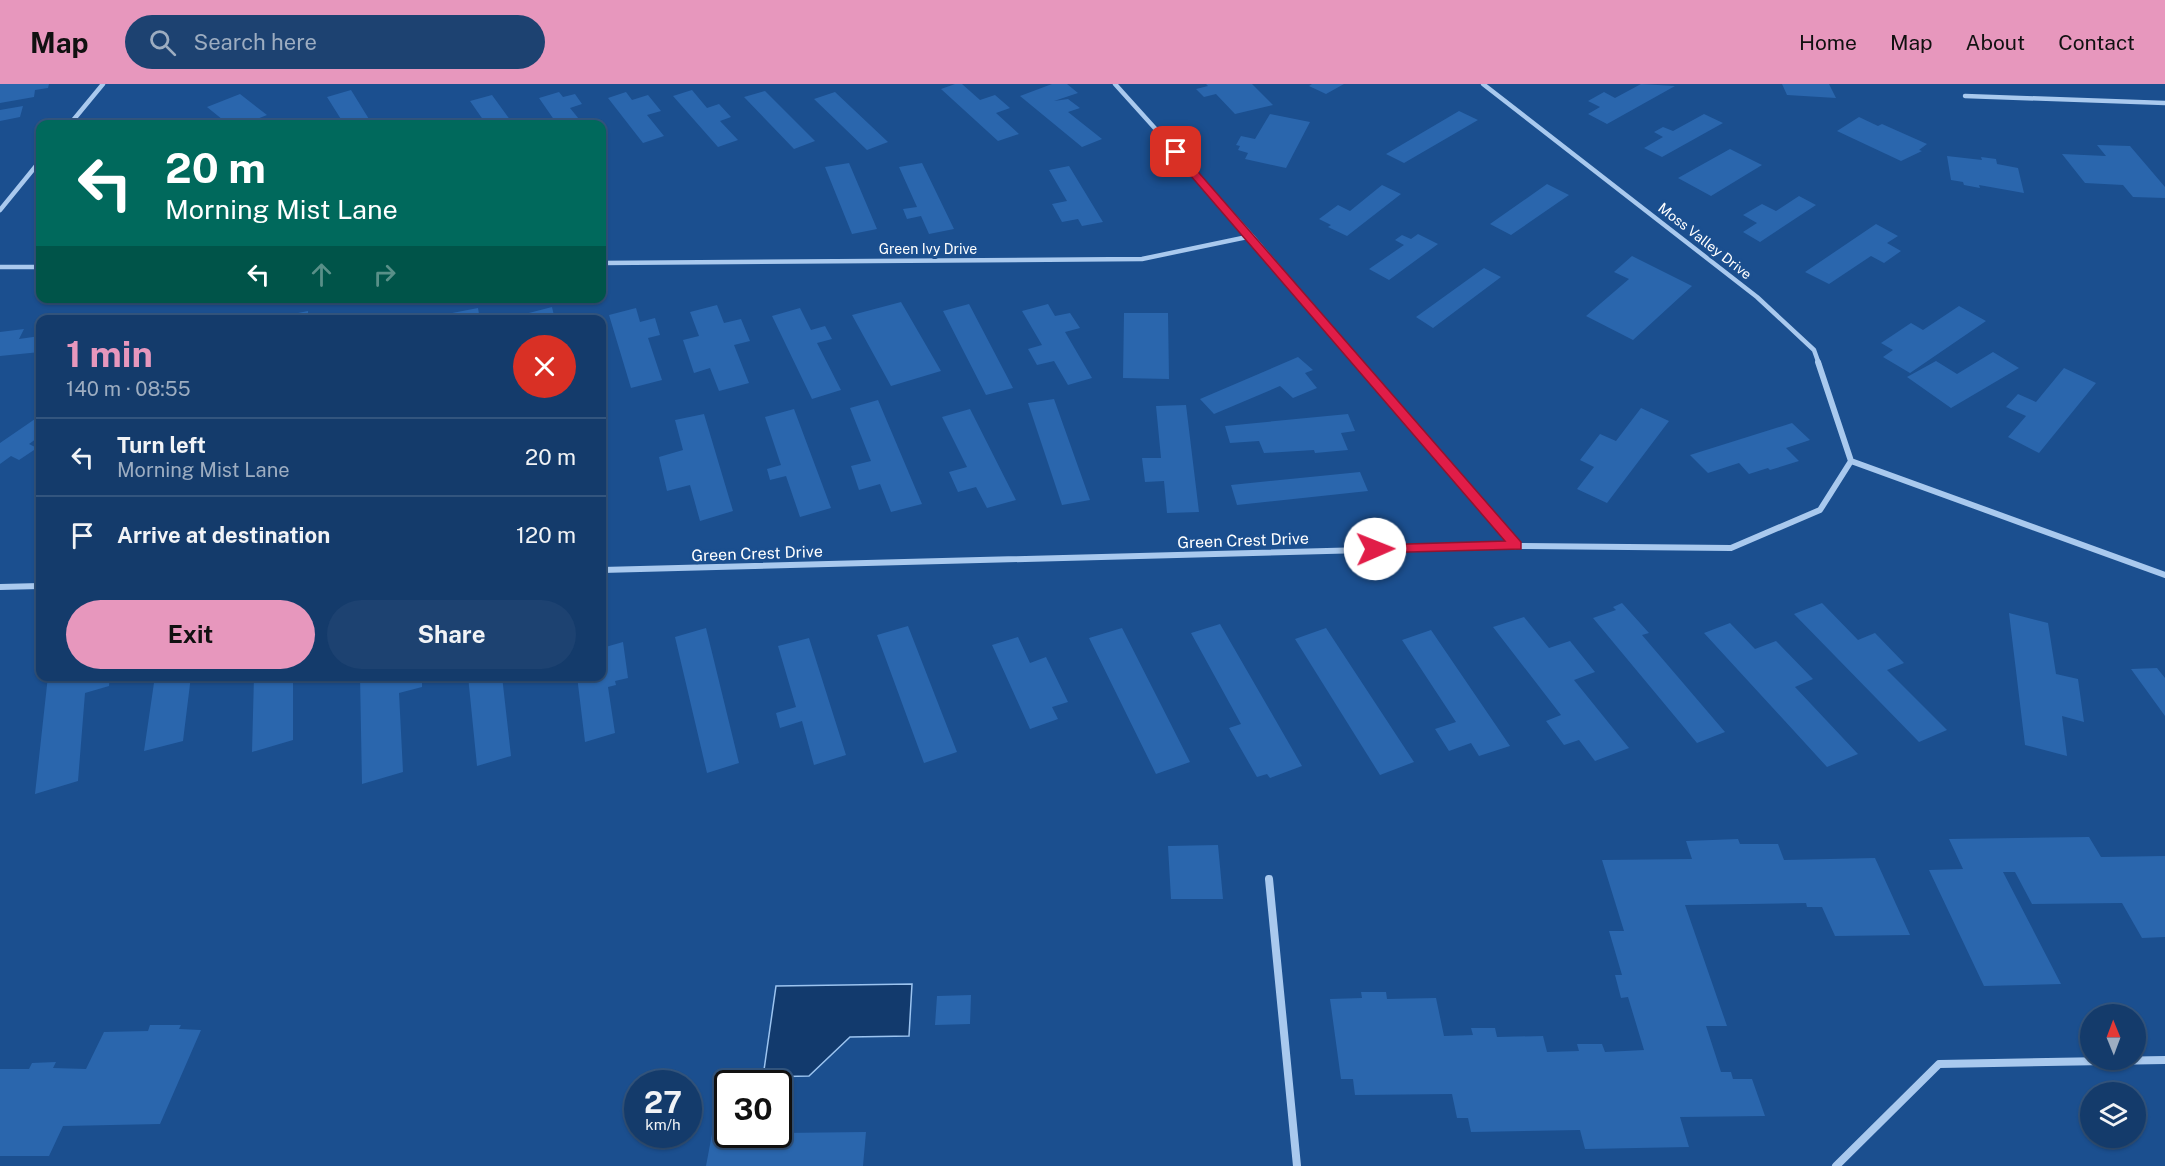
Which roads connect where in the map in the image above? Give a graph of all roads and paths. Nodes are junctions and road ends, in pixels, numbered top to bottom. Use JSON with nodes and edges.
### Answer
{"nodes":[{"id":1,"x":103,"y":84,"type":"edge"},
{"id":2,"x":1115,"y":84,"type":"edge"},
{"id":3,"x":1483,"y":84,"type":"edge"},
{"id":4,"x":1965,"y":96,"type":"dead end"},
{"id":5,"x":2165,"y":103,"type":"edge"},
{"id":6,"x":73,"y":120,"type":"edge"},
{"id":7,"x":36,"y":166,"type":"edge"},
{"id":8,"x":0,"y":210,"type":"edge"},
{"id":9,"x":1252,"y":236,"type":"junction"},
{"id":10,"x":606,"y":263,"type":"edge"},
{"id":11,"x":0,"y":267,"type":"edge"},
{"id":12,"x":36,"y":267,"type":"edge"},
{"id":13,"x":1851,"y":461,"type":"junction"},
{"id":14,"x":1516,"y":546,"type":"junction"},
{"id":15,"x":606,"y":570,"type":"edge"},
{"id":16,"x":2165,"y":575,"type":"edge"},
{"id":17,"x":36,"y":586,"type":"edge"},
{"id":18,"x":0,"y":587,"type":"edge"},
{"id":19,"x":1269,"y":879,"type":"dead end"},
{"id":20,"x":2165,"y":1060,"type":"edge"},
{"id":21,"x":1297,"y":1166,"type":"edge"},
{"id":22,"x":1836,"y":1166,"type":"edge"}],
"edges":[{"from":1,"to":6,"type":"street"},
{"from":2,"to":9,"type":"street"},
{"from":3,"to":13,"type":"street","name":"Moss Valley Drive"},
{"from":4,"to":5,"type":"street"},
{"from":7,"to":8,"type":"street"},
{"from":9,"to":10,"type":"street","name":"Green Ivy Drive"},
{"from":9,"to":14,"type":"street"},
{"from":11,"to":12,"type":"street"},
{"from":13,"to":14,"type":"street","name":"Green Crest Drive"},
{"from":13,"to":16,"type":"street"},
{"from":14,"to":15,"type":"street","name":"Green Crest Drive"},
{"from":17,"to":18,"type":"street"},
{"from":19,"to":21,"type":"street"},
{"from":20,"to":22,"type":"street"}]}
